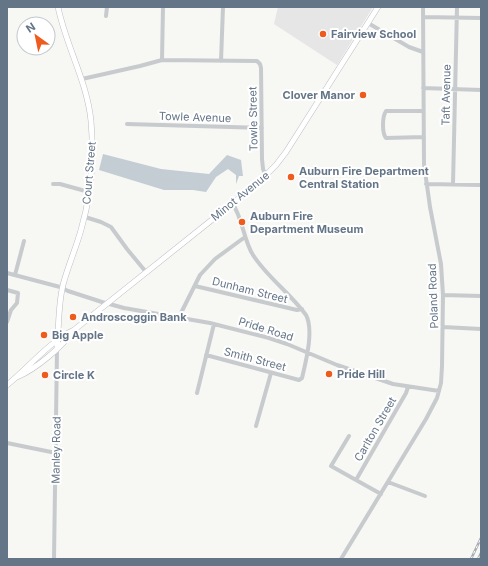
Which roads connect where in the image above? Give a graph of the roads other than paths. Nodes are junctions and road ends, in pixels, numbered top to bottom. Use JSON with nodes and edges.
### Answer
{"nodes":[{"id":1,"x":58,"y":7,"type":"edge"},
{"id":2,"x":107,"y":7,"type":"edge"},
{"id":3,"x":163,"y":7,"type":"edge"},
{"id":4,"x":223,"y":7,"type":"edge"},
{"id":5,"x":378,"y":7,"type":"edge"},
{"id":6,"x":423,"y":7,"type":"edge"},
{"id":7,"x":458,"y":7,"type":"edge"},
{"id":8,"x":106,"y":16,"type":"dead end"},
{"id":9,"x":423,"y":17,"type":"junction"},
{"id":10,"x":457,"y":18,"type":"junction"},
{"id":11,"x":481,"y":18,"type":"edge"},
{"id":12,"x":368,"y":24,"type":"junction"},
{"id":13,"x":423,"y":52,"type":"junction"},
{"id":14,"x":162,"y":60,"type":"junction"},
{"id":15,"x":221,"y":61,"type":"junction"},
{"id":16,"x":82,"y":79,"type":"junction"},
{"id":17,"x":423,"y":88,"type":"junction"},
{"id":18,"x":456,"y":89,"type":"junction"},
{"id":19,"x":481,"y":90,"type":"edge"},
{"id":20,"x":423,"y":111,"type":"junction"},
{"id":21,"x":127,"y":124,"type":"dead end"},
{"id":22,"x":262,"y":128,"type":"junction"},
{"id":23,"x":423,"y":138,"type":"junction"},
{"id":24,"x":266,"y":176,"type":"junction"},
{"id":25,"x":53,"y":184,"type":"dead end"},
{"id":26,"x":426,"y":184,"type":"junction"},
{"id":27,"x":453,"y":184,"type":"junction"},
{"id":28,"x":481,"y":185,"type":"edge"},
{"id":29,"x":89,"y":192,"type":"junction"},
{"id":30,"x":232,"y":203,"type":"junction"},
{"id":31,"x":85,"y":217,"type":"junction"},
{"id":32,"x":245,"y":237,"type":"junction"},
{"id":33,"x":24,"y":241,"type":"dead end"},
{"id":34,"x":146,"y":272,"type":"junction"},
{"id":35,"x":7,"y":273,"type":"edge"},
{"id":36,"x":15,"y":275,"type":"junction"},
{"id":37,"x":195,"y":286,"type":"junction"},
{"id":38,"x":62,"y":289,"type":"junction"},
{"id":39,"x":7,"y":290,"type":"edge"},
{"id":40,"x":443,"y":295,"type":"junction"},
{"id":41,"x":481,"y":296,"type":"edge"},
{"id":42,"x":107,"y":303,"type":"junction"},
{"id":43,"x":302,"y":309,"type":"junction"},
{"id":44,"x":180,"y":317,"type":"junction"},
{"id":45,"x":7,"y":322,"type":"edge"},
{"id":46,"x":214,"y":324,"type":"junction"},
{"id":47,"x":443,"y":327,"type":"junction"},
{"id":48,"x":481,"y":329,"type":"edge"},
{"id":49,"x":74,"y":330,"type":"junction"},
{"id":50,"x":58,"y":341,"type":"junction"},
{"id":51,"x":57,"y":348,"type":"junction"},
{"id":52,"x":308,"y":353,"type":"junction"},
{"id":53,"x":206,"y":355,"type":"junction"},
{"id":54,"x":271,"y":373,"type":"junction"},
{"id":55,"x":17,"y":377,"type":"junction"},
{"id":56,"x":7,"y":385,"type":"edge"},
{"id":57,"x":408,"y":386,"type":"junction"},
{"id":58,"x":439,"y":391,"type":"junction"},
{"id":59,"x":196,"y":393,"type":"dead end"},
{"id":60,"x":256,"y":426,"type":"dead end"},
{"id":61,"x":349,"y":436,"type":"dead end"},
{"id":62,"x":7,"y":443,"type":"edge"},
{"id":63,"x":56,"y":452,"type":"junction"},
{"id":64,"x":356,"y":480,"type":"junction"},
{"id":65,"x":388,"y":482,"type":"junction"},
{"id":66,"x":381,"y":494,"type":"junction"},
{"id":67,"x":425,"y":496,"type":"dead end"},
{"id":68,"x":54,"y":559,"type":"edge"},
{"id":69,"x":341,"y":559,"type":"edge"}],
"edges":[{"from":1,"to":16,"type":"main road","name":"Court Street"},
{"from":2,"to":8,"type":"street"},
{"from":3,"to":14,"type":"street"},
{"from":4,"to":15,"type":"street"},
{"from":5,"to":12,"type":"main road","name":"Minot Avenue"},
{"from":6,"to":9,"type":"street","name":"Poland Road"},
{"from":7,"to":10,"type":"street","name":"Taft Avenue"},
{"from":9,"to":10,"type":"street"},
{"from":9,"to":13,"type":"street","name":"Poland Road"},
{"from":10,"to":11,"type":"street"},
{"from":10,"to":18,"type":"street","name":"Taft Avenue"},
{"from":12,"to":13,"type":"street"},
{"from":12,"to":24,"type":"main road","name":"Minot Avenue"},
{"from":13,"to":17,"type":"street","name":"Poland Road"},
{"from":14,"to":15,"type":"street"},
{"from":14,"to":16,"type":"street"},
{"from":15,"to":22,"type":"street","name":"Towle Street"},
{"from":16,"to":29,"type":"main road","name":"Court Street"},
{"from":17,"to":18,"type":"street"},
{"from":17,"to":20,"type":"street","name":"Poland Road"},
{"from":18,"to":19,"type":"street"},
{"from":18,"to":27,"type":"street","name":"Taft Avenue"},
{"from":20,"to":23,"type":"street","name":"Poland Road"},
{"from":20,"to":23,"type":"street"},
{"from":21,"to":22,"type":"street","name":"Towle Avenue"},
{"from":22,"to":24,"type":"street","name":"Towle Street"},
{"from":23,"to":26,"type":"street","name":"Poland Road"},
{"from":24,"to":30,"type":"main road","name":"Minot Avenue"},
{"from":25,"to":29,"type":"street"},
{"from":26,"to":27,"type":"street"},
{"from":26,"to":40,"type":"street","name":"Poland Road"},
{"from":27,"to":28,"type":"street"},
{"from":29,"to":31,"type":"main road","name":"Court Street"},
{"from":30,"to":32,"type":"street"},
{"from":30,"to":34,"type":"main road","name":"Minot Avenue"},
{"from":31,"to":34,"type":"street"},
{"from":31,"to":38,"type":"main road","name":"Court Street"},
{"from":32,"to":37,"type":"street"},
{"from":32,"to":43,"type":"street"},
{"from":33,"to":36,"type":"street"},
{"from":34,"to":42,"type":"main road","name":"Minot Avenue"},
{"from":35,"to":36,"type":"street","name":"Pride Road"},
{"from":36,"to":38,"type":"street","name":"Pride Road"},
{"from":37,"to":43,"type":"street","name":"Dunham Street"},
{"from":37,"to":44,"type":"street"},
{"from":38,"to":42,"type":"street","name":"Pride Road"},
{"from":38,"to":50,"type":"main road","name":"Court Street"},
{"from":39,"to":45,"type":"street"},
{"from":40,"to":41,"type":"street"},
{"from":40,"to":47,"type":"street","name":"Poland Road"},
{"from":42,"to":44,"type":"street","name":"Pride Road"},
{"from":42,"to":49,"type":"main road","name":"Minot Avenue"},
{"from":43,"to":52,"type":"street"},
{"from":44,"to":46,"type":"street","name":"Pride Road"},
{"from":46,"to":52,"type":"street","name":"Pride Road"},
{"from":46,"to":53,"type":"street"},
{"from":47,"to":48,"type":"street"},
{"from":47,"to":58,"type":"street","name":"Poland Road"},
{"from":49,"to":50,"type":"main road","name":"Minot Avenue"},
{"from":49,"to":51,"type":"main road","name":"Minot Avenue"},
{"from":50,"to":51,"type":"main road","name":"Manley Road"},
{"from":50,"to":55,"type":"main road","name":"Minot Avenue"},
{"from":51,"to":55,"type":"main road","name":"Minot Avenue"},
{"from":51,"to":63,"type":"street","name":"Manley Road"},
{"from":52,"to":54,"type":"street","name":"Smith Street"},
{"from":52,"to":57,"type":"street","name":"Pride Road"},
{"from":53,"to":54,"type":"street","name":"Smith Street"},
{"from":53,"to":59,"type":"street"},
{"from":54,"to":60,"type":"street"},
{"from":55,"to":56,"type":"main road","name":"Minot Avenue"},
{"from":57,"to":58,"type":"street","name":"Pride Road"},
{"from":57,"to":64,"type":"street","name":"Carlton Street"},
{"from":58,"to":65,"type":"street","name":"Poland Road"},
{"from":61,"to":64,"type":"street"},
{"from":62,"to":63,"type":"street"},
{"from":63,"to":68,"type":"street","name":"Manley Road"},
{"from":64,"to":66,"type":"street"},
{"from":65,"to":66,"type":"street","name":"Poland Road"},
{"from":65,"to":67,"type":"street"},
{"from":66,"to":69,"type":"street","name":"Poland Road"}]}
